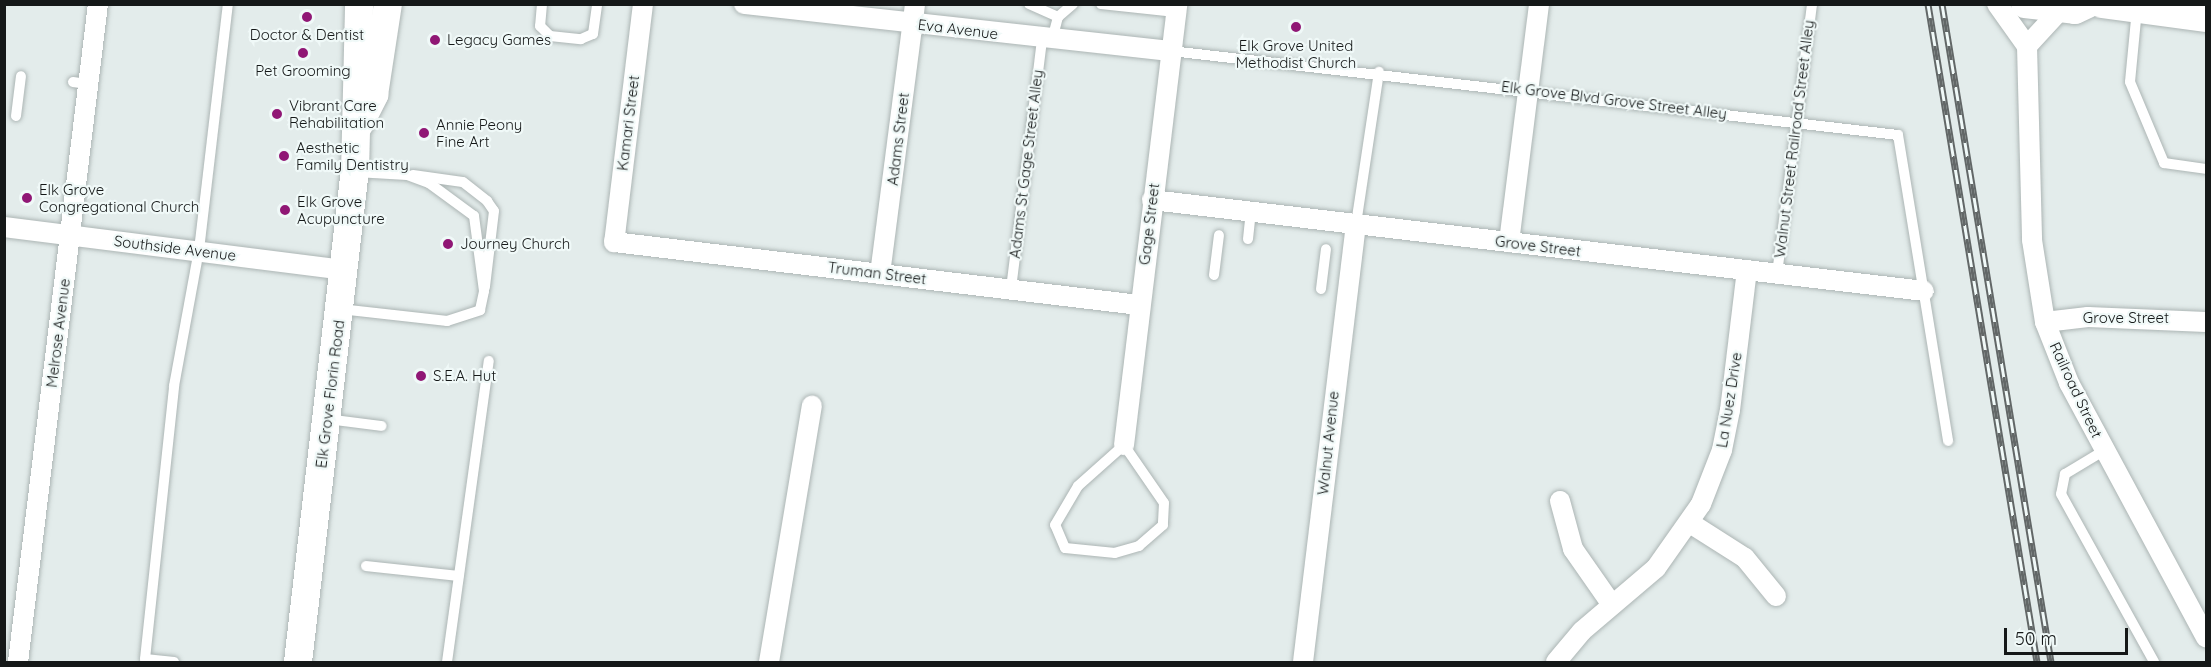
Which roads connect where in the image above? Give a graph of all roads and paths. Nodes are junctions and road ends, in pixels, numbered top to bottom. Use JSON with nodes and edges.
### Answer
{"nodes":[{"id":1,"x":98,"y":4,"type":"edge"},
{"id":2,"x":228,"y":4,"type":"edge"},
{"id":3,"x":359,"y":4,"type":"edge"},
{"id":4,"x":388,"y":4,"type":"edge"},
{"id":5,"x":542,"y":4,"type":"edge"},
{"id":6,"x":597,"y":4,"type":"edge"},
{"id":7,"x":643,"y":4,"type":"edge"},
{"id":8,"x":744,"y":4,"type":"edge"},
{"id":9,"x":915,"y":4,"type":"edge"},
{"id":10,"x":1029,"y":4,"type":"edge"},
{"id":11,"x":1073,"y":4,"type":"edge"},
{"id":12,"x":1101,"y":4,"type":"edge"},
{"id":13,"x":1539,"y":4,"type":"edge"},
{"id":14,"x":1812,"y":4,"type":"edge"},
{"id":15,"x":1997,"y":4,"type":"edge"},
{"id":16,"x":2025,"y":4,"type":"edge"},
{"id":17,"x":2102,"y":4,"type":"edge"},
{"id":18,"x":781,"y":7,"type":"edge"},
{"id":19,"x":2074,"y":7,"type":"edge"},
{"id":20,"x":1177,"y":8,"type":"edge"},
{"id":21,"x":2149,"y":8,"type":"edge"},
{"id":22,"x":2204,"y":13,"type":"edge"},
{"id":23,"x":1058,"y":17,"type":"junction"},
{"id":24,"x":913,"y":24,"type":"junction"},
{"id":25,"x":1047,"y":40,"type":"junction"},
{"id":26,"x":2027,"y":46,"type":"junction"},
{"id":27,"x":1171,"y":51,"type":"junction"},
{"id":28,"x":1379,"y":72,"type":"junction"},
{"id":29,"x":21,"y":76,"type":"dead end"},
{"id":30,"x":1529,"y":90,"type":"junction"},
{"id":31,"x":16,"y":116,"type":"dead end"},
{"id":32,"x":1797,"y":122,"type":"junction"},
{"id":33,"x":359,"y":125,"type":"junction"},
{"id":34,"x":2206,"y":169,"type":"edge"},
{"id":35,"x":355,"y":172,"type":"junction"},
{"id":36,"x":407,"y":175,"type":"junction"},
{"id":37,"x":1152,"y":200,"type":"junction"},
{"id":38,"x":1251,"y":212,"type":"junction"},
{"id":39,"x":1356,"y":224,"type":"junction"},
{"id":40,"x":4,"y":227,"type":"edge"},
{"id":41,"x":70,"y":235,"type":"junction"},
{"id":42,"x":1219,"y":235,"type":"dead end"},
{"id":43,"x":1248,"y":238,"type":"dead end"},
{"id":44,"x":614,"y":242,"type":"joint"},
{"id":45,"x":1509,"y":242,"type":"junction"},
{"id":46,"x":1326,"y":249,"type":"dead end"},
{"id":47,"x":199,"y":250,"type":"junction"},
{"id":48,"x":345,"y":270,"type":"junction"},
{"id":49,"x":1747,"y":270,"type":"junction"},
{"id":50,"x":880,"y":274,"type":"junction"},
{"id":51,"x":1777,"y":274,"type":"junction"},
{"id":52,"x":1214,"y":275,"type":"dead end"},
{"id":53,"x":1011,"y":289,"type":"junction"},
{"id":54,"x":1321,"y":289,"type":"dead end"},
{"id":55,"x":484,"y":291,"type":"junction"},
{"id":56,"x":1924,"y":291,"type":"junction"},
{"id":57,"x":1139,"y":305,"type":"junction"},
{"id":58,"x":340,"y":309,"type":"junction"},
{"id":59,"x":2206,"y":321,"type":"edge"},
{"id":60,"x":2045,"y":322,"type":"junction"},
{"id":61,"x":489,"y":361,"type":"dead end"},
{"id":62,"x":812,"y":406,"type":"dead end"},
{"id":63,"x":327,"y":419,"type":"junction"},
{"id":64,"x":382,"y":426,"type":"dead end"},
{"id":65,"x":1948,"y":441,"type":"dead end"},
{"id":66,"x":1124,"y":444,"type":"junction"},
{"id":67,"x":2105,"y":450,"type":"junction"},
{"id":68,"x":1560,"y":501,"type":"dead end"},
{"id":69,"x":1690,"y":523,"type":"junction"},
{"id":70,"x":366,"y":566,"type":"dead end"},
{"id":71,"x":458,"y":576,"type":"junction"},
{"id":72,"x":1776,"y":596,"type":"dead end"},
{"id":73,"x":1612,"y":605,"type":"junction"},
{"id":74,"x":2206,"y":637,"type":"edge"},
{"id":75,"x":18,"y":663,"type":"edge"},
{"id":76,"x":174,"y":663,"type":"edge"},
{"id":77,"x":298,"y":663,"type":"edge"},
{"id":78,"x":447,"y":663,"type":"edge"},
{"id":79,"x":770,"y":663,"type":"edge"},
{"id":80,"x":1303,"y":663,"type":"edge"},
{"id":81,"x":1556,"y":663,"type":"edge"},
{"id":82,"x":2154,"y":663,"type":"edge"}],
"edges":[{"from":1,"to":41,"type":"street","name":"Melrose Avenue"},
{"from":2,"to":47,"type":"lane"},
{"from":3,"to":33,"type":"main road","name":"Elk Grove Florin Road"},
{"from":4,"to":33,"type":"main road","name":"Elk Grove Florin Road"},
{"from":5,"to":6,"type":"lane"},
{"from":7,"to":44,"type":"street","name":"Kamari Street"},
{"from":8,"to":18,"type":"street","name":"Eva Avenue"},
{"from":9,"to":24,"type":"street","name":"Adams Street"},
{"from":10,"to":23,"type":"lane"},
{"from":11,"to":23,"type":"lane"},
{"from":12,"to":20,"type":"lane"},
{"from":13,"to":30,"type":"street"},
{"from":14,"to":32,"type":"lane","name":"Walnut Street Railroad Street Alley"},
{"from":15,"to":26,"type":"street"},
{"from":16,"to":19,"type":"main road"},
{"from":17,"to":21,"type":"main road"},
{"from":18,"to":24,"type":"street","name":"Eva Avenue"},
{"from":19,"to":26,"type":"street"},
{"from":20,"to":27,"type":"street","name":"Gage Street"},
{"from":21,"to":22,"type":"main road"},
{"from":21,"to":34,"type":"lane"},
{"from":23,"to":25,"type":"lane","name":"Adams St Gage Street Alley"},
{"from":24,"to":25,"type":"street","name":"Eva Avenue"},
{"from":24,"to":50,"type":"street","name":"Adams Street"},
{"from":25,"to":27,"type":"street","name":"Eva Avenue"},
{"from":25,"to":53,"type":"lane","name":"Adams St Gage Street Alley"},
{"from":26,"to":60,"type":"street","name":"Railroad Street"},
{"from":27,"to":28,"type":"lane","name":"Elk Grove Blvd Grove Street Alley"},
{"from":27,"to":37,"type":"street","name":"Gage Street"},
{"from":28,"to":30,"type":"lane","name":"Elk Grove Blvd Grove Street Alley"},
{"from":28,"to":39,"type":"lane"},
{"from":29,"to":31,"type":"lane"},
{"from":30,"to":32,"type":"lane","name":"Elk Grove Blvd Grove Street Alley"},
{"from":30,"to":45,"type":"street"},
{"from":32,"to":51,"type":"lane","name":"Walnut Street Railroad Street Alley"},
{"from":32,"to":56,"type":"lane","name":"Elk Grove Blvd Grove Street Alley"},
{"from":33,"to":35,"type":"main road","name":"Elk Grove Florin Road"},
{"from":35,"to":36,"type":"lane"},
{"from":35,"to":48,"type":"main road","name":"Elk Grove Florin Road"},
{"from":36,"to":55,"type":"lane"},
{"from":36,"to":55,"type":"lane"},
{"from":37,"to":38,"type":"street","name":"Grove Street"},
{"from":37,"to":57,"type":"street","name":"Gage Street"},
{"from":38,"to":39,"type":"street","name":"Grove Street"},
{"from":38,"to":43,"type":"lane"},
{"from":39,"to":45,"type":"street","name":"Grove Street"},
{"from":39,"to":80,"type":"street","name":"Walnut Avenue"},
{"from":40,"to":41,"type":"street","name":"Southside Avenue"},
{"from":41,"to":47,"type":"street","name":"Southside Avenue"},
{"from":41,"to":75,"type":"street","name":"Melrose Avenue"},
{"from":42,"to":52,"type":"lane"},
{"from":44,"to":50,"type":"street","name":"Truman Street"},
{"from":45,"to":49,"type":"street","name":"Grove Street"},
{"from":46,"to":54,"type":"lane"},
{"from":47,"to":48,"type":"street","name":"Southside Avenue"},
{"from":47,"to":76,"type":"lane"},
{"from":48,"to":58,"type":"main road","name":"Elk Grove Florin Road"},
{"from":49,"to":51,"type":"street","name":"Grove Street"},
{"from":49,"to":69,"type":"street","name":"La Nuez Drive"},
{"from":50,"to":53,"type":"street","name":"Truman Street"},
{"from":51,"to":56,"type":"street","name":"Grove Street"},
{"from":53,"to":57,"type":"street","name":"Truman Street"},
{"from":55,"to":58,"type":"lane"},
{"from":56,"to":65,"type":"lane"},
{"from":57,"to":66,"type":"street","name":"Gage Street"},
{"from":58,"to":63,"type":"main road","name":"Elk Grove Florin Road"},
{"from":59,"to":60,"type":"street","name":"Grove Street"},
{"from":60,"to":67,"type":"street","name":"Railroad Street"},
{"from":61,"to":71,"type":"lane"},
{"from":62,"to":79,"type":"street"},
{"from":63,"to":64,"type":"lane"},
{"from":63,"to":77,"type":"main road","name":"Elk Grove Florin Road"},
{"from":66,"to":66,"type":"lane"},
{"from":67,"to":74,"type":"street","name":"Railroad Street"},
{"from":67,"to":82,"type":"lane"},
{"from":68,"to":73,"type":"street"},
{"from":69,"to":72,"type":"street"},
{"from":69,"to":73,"type":"street","name":"La Nuez Drive"},
{"from":70,"to":71,"type":"lane"},
{"from":71,"to":78,"type":"lane"},
{"from":73,"to":81,"type":"street","name":"La Nuez Drive"}]}
